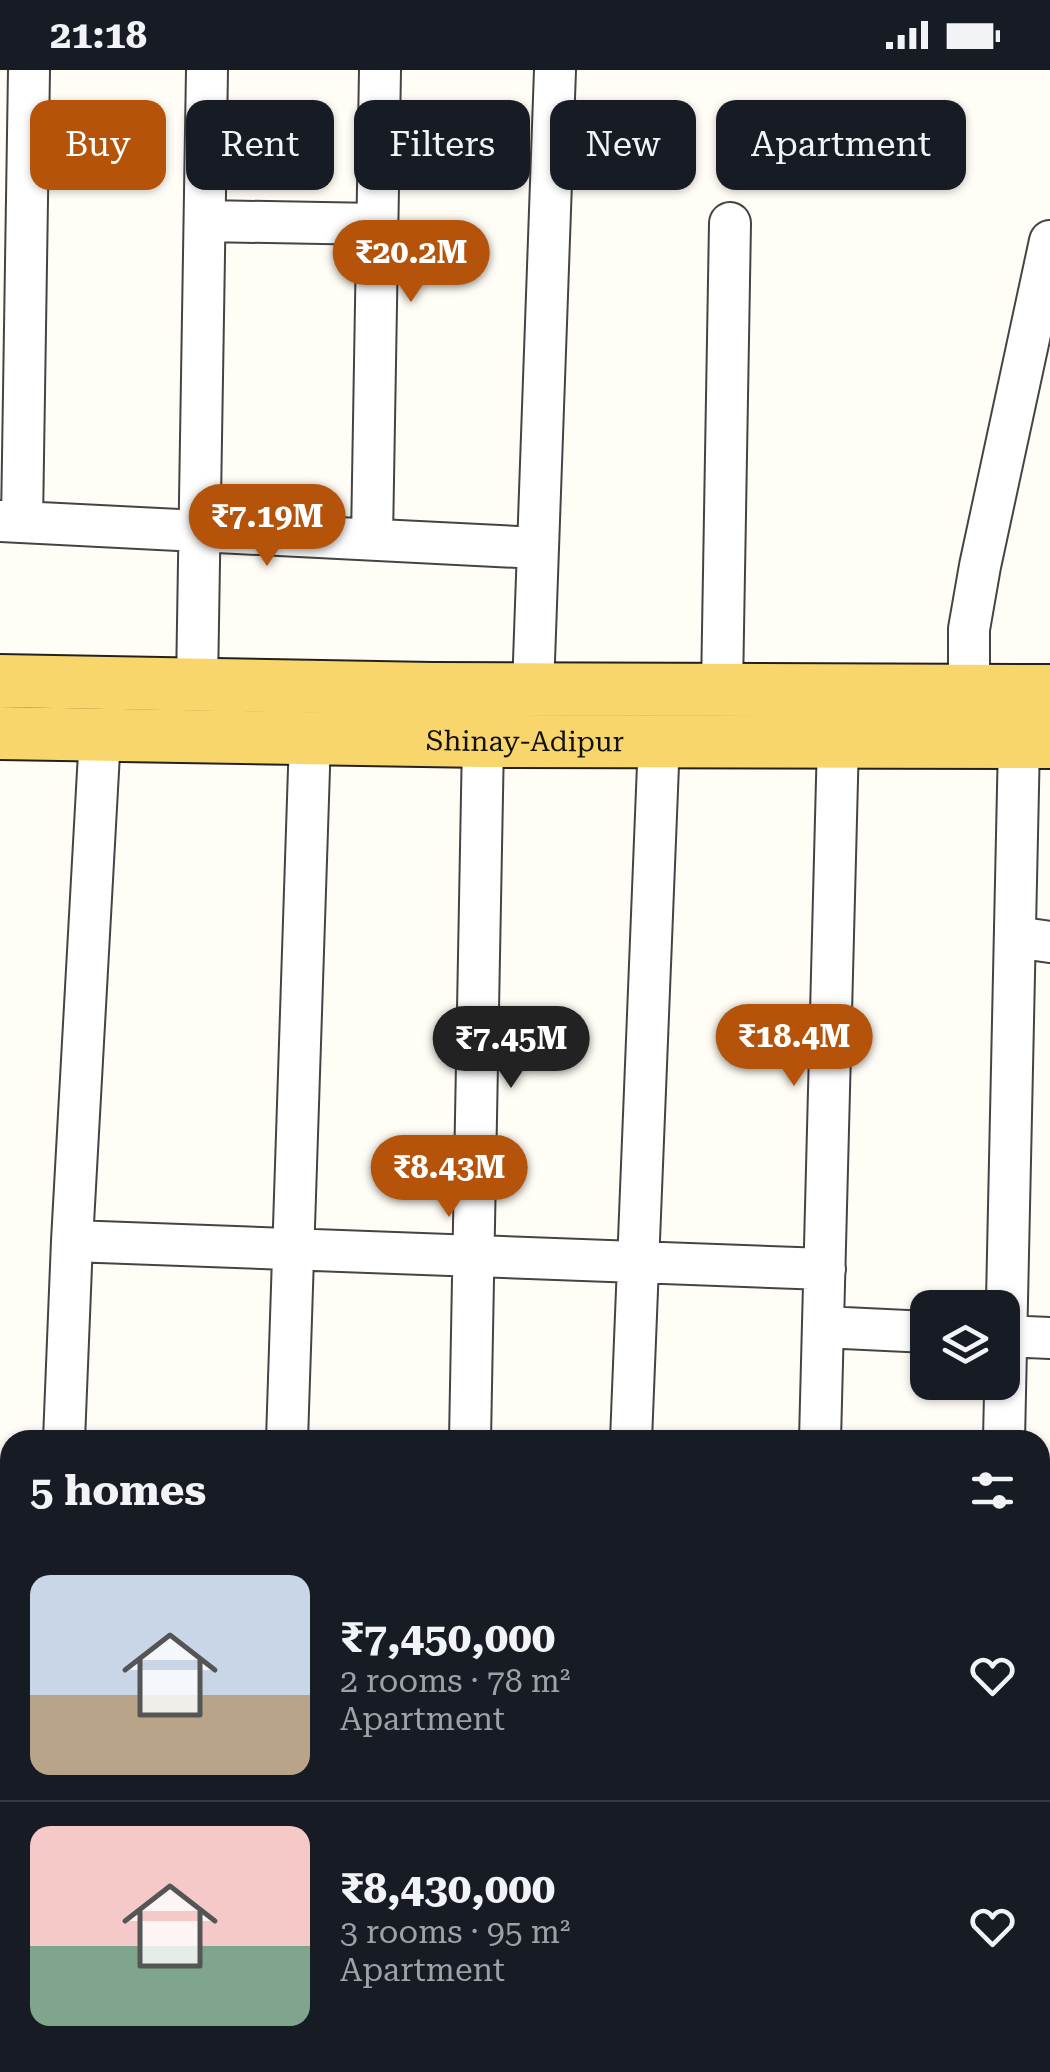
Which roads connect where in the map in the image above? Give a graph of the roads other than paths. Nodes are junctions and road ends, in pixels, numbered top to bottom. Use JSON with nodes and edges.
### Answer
{"nodes":[{"id":1,"x":30,"y":70,"type":"edge"},
{"id":2,"x":207,"y":70,"type":"edge"},
{"id":3,"x":380,"y":70,"type":"edge"},
{"id":4,"x":555,"y":70,"type":"edge"},
{"id":5,"x":204,"y":221,"type":"junction"},
{"id":6,"x":730,"y":223,"type":"dead end"},
{"id":7,"x":377,"y":224,"type":"junction"},
{"id":8,"x":1050,"y":241,"type":"edge"},
{"id":9,"x":11,"y":522,"type":"edge"},
{"id":10,"x":199,"y":531,"type":"junction"},
{"id":11,"x":372,"y":539,"type":"junction"},
{"id":12,"x":537,"y":548,"type":"junction"},
{"id":13,"x":0,"y":681,"type":"edge"},
{"id":14,"x":197,"y":685,"type":"junction"},
{"id":15,"x":533,"y":689,"type":"junction"},
{"id":16,"x":722,"y":689,"type":"junction"},
{"id":17,"x":1050,"y":691,"type":"edge"},
{"id":18,"x":1002,"y":729,"type":"edge"},
{"id":19,"x":0,"y":734,"type":"edge"},
{"id":20,"x":100,"y":735,"type":"junction"},
{"id":21,"x":310,"y":738,"type":"junction"},
{"id":22,"x":660,"y":740,"type":"junction"},
{"id":23,"x":483,"y":741,"type":"junction"},
{"id":24,"x":838,"y":741,"type":"junction"},
{"id":25,"x":1033,"y":940,"type":"edge"},
{"id":26,"x":72,"y":1241,"type":"junction"},
{"id":27,"x":294,"y":1249,"type":"junction"},
{"id":28,"x":473,"y":1256,"type":"junction"},
{"id":29,"x":638,"y":1262,"type":"junction"},
{"id":30,"x":824,"y":1269,"type":"junction"},
{"id":31,"x":1008,"y":1290,"type":"edge"},
{"id":32,"x":823,"y":1327,"type":"junction"},
{"id":33,"x":910,"y":1331,"type":"edge"},
{"id":34,"x":1020,"y":1337,"type":"edge"},
{"id":35,"x":1050,"y":1338,"type":"edge"},
{"id":36,"x":1004,"y":1400,"type":"edge"},
{"id":37,"x":64,"y":1430,"type":"edge"},
{"id":38,"x":288,"y":1430,"type":"edge"},
{"id":39,"x":470,"y":1430,"type":"edge"},
{"id":40,"x":631,"y":1430,"type":"edge"},
{"id":41,"x":820,"y":1430,"type":"edge"},
{"id":42,"x":1004,"y":1430,"type":"edge"}],
"edges":[{"from":1,"to":9,"type":"street"},
{"from":2,"to":5,"type":"street"},
{"from":3,"to":7,"type":"street"},
{"from":4,"to":12,"type":"street"},
{"from":5,"to":7,"type":"street"},
{"from":5,"to":10,"type":"street"},
{"from":6,"to":16,"type":"street"},
{"from":7,"to":11,"type":"street"},
{"from":8,"to":18,"type":"street"},
{"from":9,"to":10,"type":"street"},
{"from":10,"to":11,"type":"street"},
{"from":10,"to":14,"type":"street"},
{"from":11,"to":12,"type":"street"},
{"from":12,"to":15,"type":"street"},
{"from":13,"to":14,"type":"main road","name":"Shinay-Adipur"},
{"from":14,"to":15,"type":"main road","name":"Shinay-Adipur"},
{"from":15,"to":16,"type":"main road","name":"Shinay-Adipur"},
{"from":16,"to":18,"type":"main road","name":"Shinay-Adipur"},
{"from":17,"to":18,"type":"main road","name":"Shinay-Adipur"},
{"from":18,"to":24,"type":"main road","name":"Shinay-Adipur"},
{"from":18,"to":25,"type":"street"},
{"from":19,"to":20,"type":"main road","name":"Shinay-Adipur"},
{"from":20,"to":21,"type":"main road","name":"Shinay-Adipur"},
{"from":20,"to":26,"type":"street"},
{"from":21,"to":23,"type":"main road","name":"Shinay-Adipur"},
{"from":21,"to":27,"type":"street"},
{"from":22,"to":23,"type":"main road","name":"Shinay-Adipur"},
{"from":22,"to":24,"type":"main road","name":"Shinay-Adipur"},
{"from":22,"to":29,"type":"street"},
{"from":23,"to":28,"type":"street"},
{"from":24,"to":30,"type":"street"},
{"from":25,"to":31,"type":"street"},
{"from":26,"to":27,"type":"street"},
{"from":26,"to":37,"type":"street"},
{"from":27,"to":28,"type":"street"},
{"from":27,"to":38,"type":"street"},
{"from":28,"to":29,"type":"street"},
{"from":28,"to":39,"type":"street"},
{"from":29,"to":30,"type":"street"},
{"from":29,"to":40,"type":"street"},
{"from":30,"to":32,"type":"street"},
{"from":32,"to":33,"type":"street"},
{"from":32,"to":41,"type":"street"},
{"from":34,"to":35,"type":"street"},
{"from":36,"to":42,"type":"street"}]}
